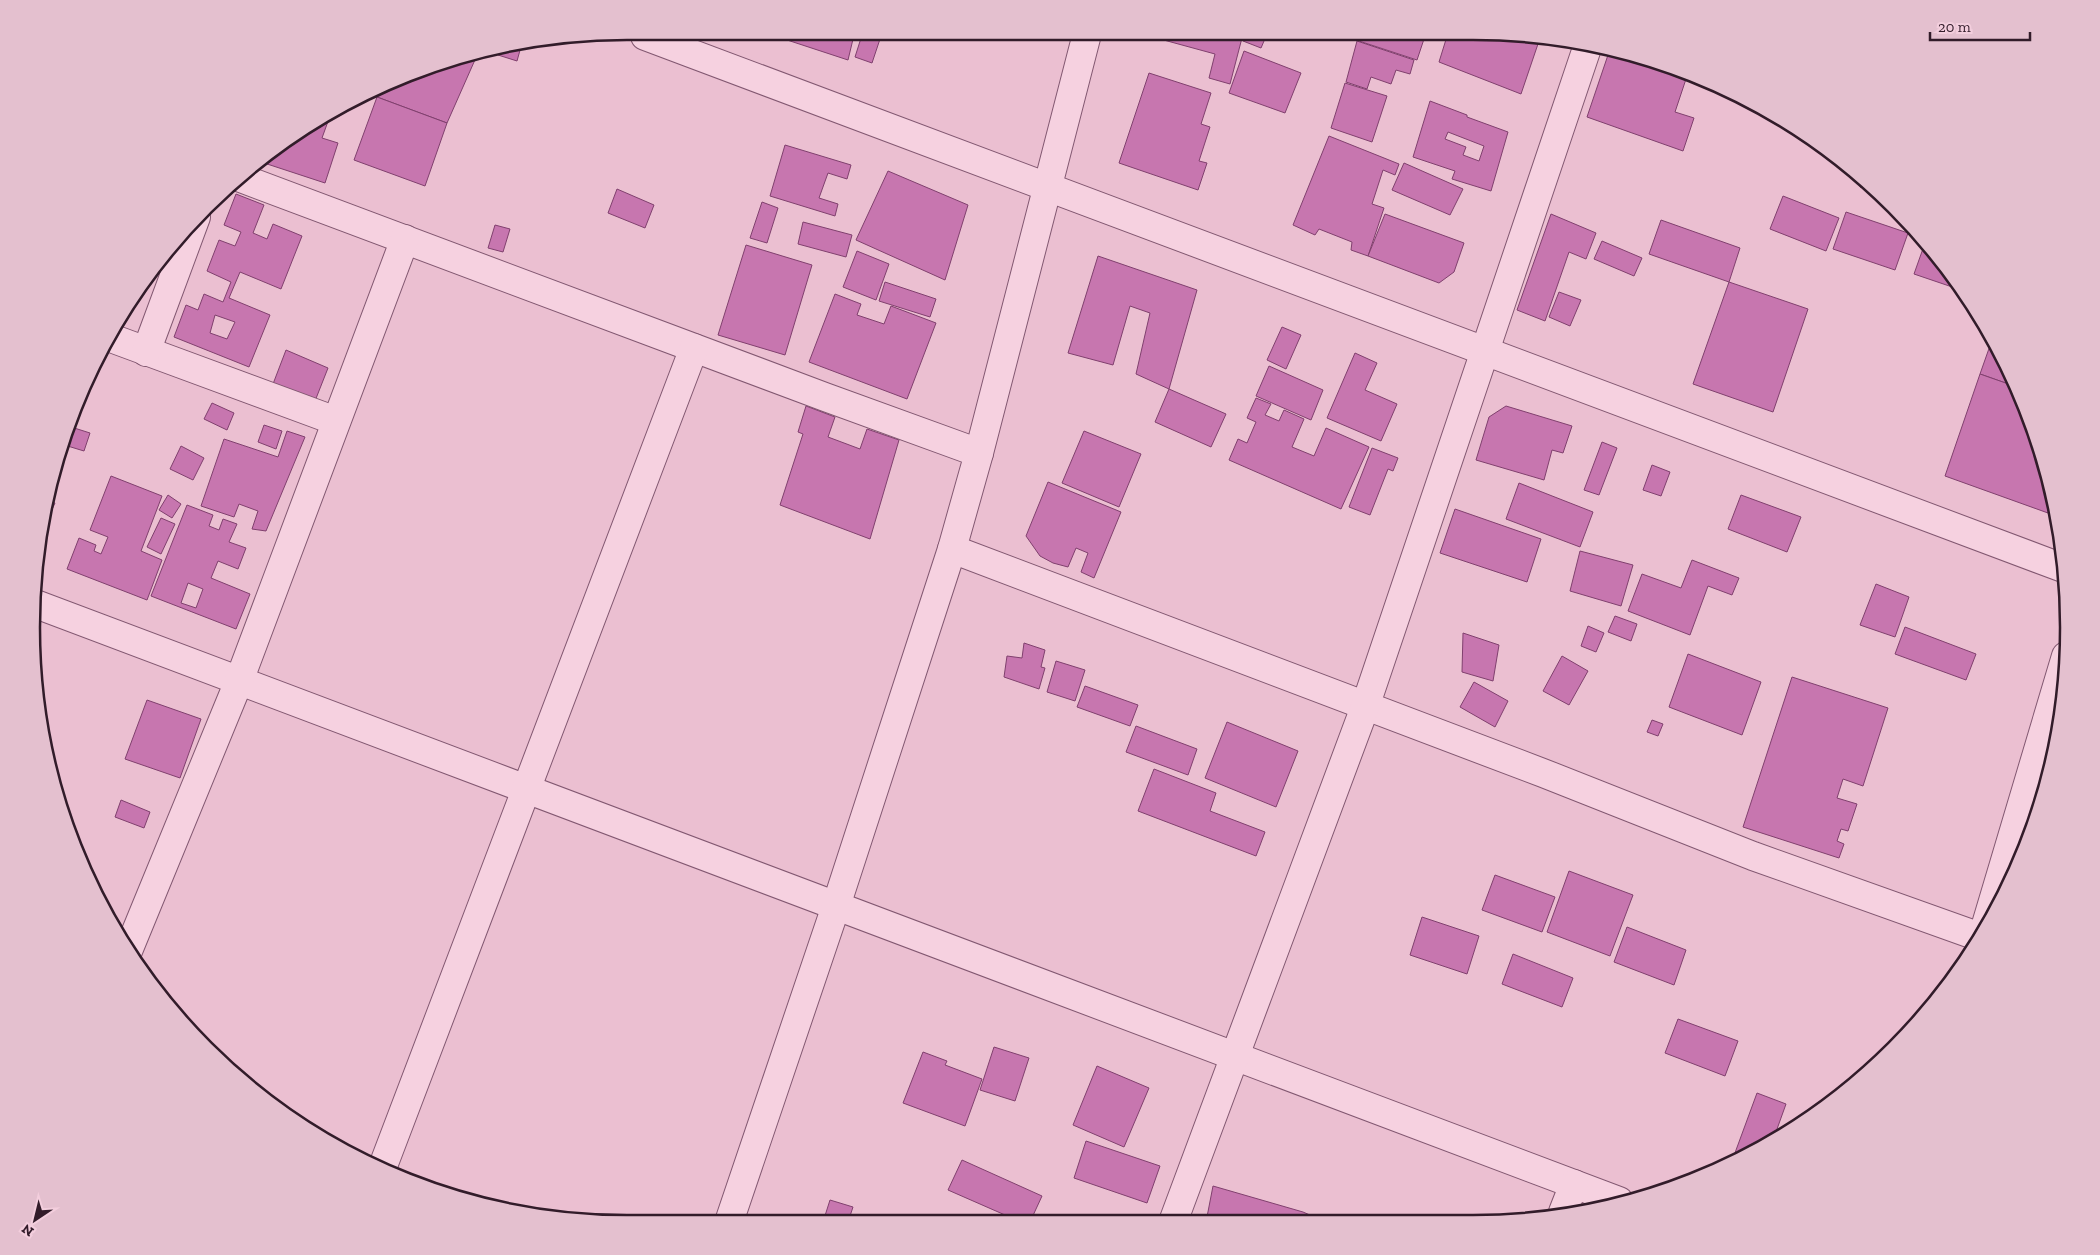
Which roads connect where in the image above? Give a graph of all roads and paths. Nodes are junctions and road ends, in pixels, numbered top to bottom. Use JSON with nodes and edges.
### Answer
{"nodes":[{"id":1,"x":656,"y":40,"type":"edge"},
{"id":2,"x":1085,"y":40,"type":"edge"},
{"id":3,"x":1586,"y":51,"type":"edge"},
{"id":4,"x":246,"y":181,"type":"edge"},
{"id":5,"x":1047,"y":187,"type":"junction"},
{"id":6,"x":188,"y":237,"type":"edge"},
{"id":7,"x":405,"y":239,"type":"junction"},
{"id":8,"x":116,"y":340,"type":"edge"},
{"id":9,"x":694,"y":348,"type":"junction"},
{"id":10,"x":1485,"y":351,"type":"junction"},
{"id":11,"x":146,"y":352,"type":"junction"},
{"id":12,"x":336,"y":421,"type":"junction"},
{"id":13,"x":979,"y":453,"type":"junction"},
{"id":14,"x":952,"y":549,"type":"junction"},
{"id":15,"x":2057,"y":566,"type":"edge"},
{"id":16,"x":41,"y":606,"type":"edge"},
{"id":17,"x":239,"y":681,"type":"junction"},
{"id":18,"x":2057,"y":686,"type":"edge"},
{"id":19,"x":1365,"y":707,"type":"junction"},
{"id":20,"x":527,"y":789,"type":"junction"},
{"id":21,"x":1993,"y":899,"type":"edge"},
{"id":22,"x":836,"y":906,"type":"junction"},
{"id":23,"x":1973,"y":934,"type":"edge"},
{"id":24,"x":132,"y":942,"type":"edge"},
{"id":25,"x":1235,"y":1056,"type":"junction"},
{"id":26,"x":385,"y":1162,"type":"edge"},
{"id":27,"x":1574,"y":1184,"type":"junction"},
{"id":28,"x":1612,"y":1198,"type":"edge"},
{"id":29,"x":1565,"y":1208,"type":"edge"},
{"id":30,"x":731,"y":1215,"type":"edge"},
{"id":31,"x":1176,"y":1215,"type":"edge"}],
"edges":[{"from":1,"to":5,"type":"street"},
{"from":2,"to":5,"type":"street"},
{"from":3,"to":10,"type":"street"},
{"from":4,"to":7,"type":"street"},
{"from":5,"to":10,"type":"street"},
{"from":5,"to":13,"type":"street"},
{"from":6,"to":11,"type":"street"},
{"from":7,"to":9,"type":"street"},
{"from":7,"to":12,"type":"street"},
{"from":8,"to":11,"type":"street"},
{"from":9,"to":13,"type":"street"},
{"from":9,"to":20,"type":"street"},
{"from":10,"to":15,"type":"street"},
{"from":10,"to":19,"type":"street"},
{"from":11,"to":12,"type":"street"},
{"from":12,"to":17,"type":"street"},
{"from":13,"to":14,"type":"street"},
{"from":14,"to":19,"type":"street"},
{"from":14,"to":22,"type":"street"},
{"from":16,"to":17,"type":"street"},
{"from":17,"to":20,"type":"street"},
{"from":17,"to":24,"type":"street"},
{"from":18,"to":21,"type":"street"},
{"from":19,"to":23,"type":"street"},
{"from":19,"to":25,"type":"street"},
{"from":20,"to":22,"type":"street"},
{"from":20,"to":26,"type":"street"},
{"from":22,"to":25,"type":"street"},
{"from":22,"to":30,"type":"street"},
{"from":25,"to":27,"type":"street"},
{"from":25,"to":31,"type":"street"},
{"from":27,"to":28,"type":"street"},
{"from":27,"to":29,"type":"street"}]}
